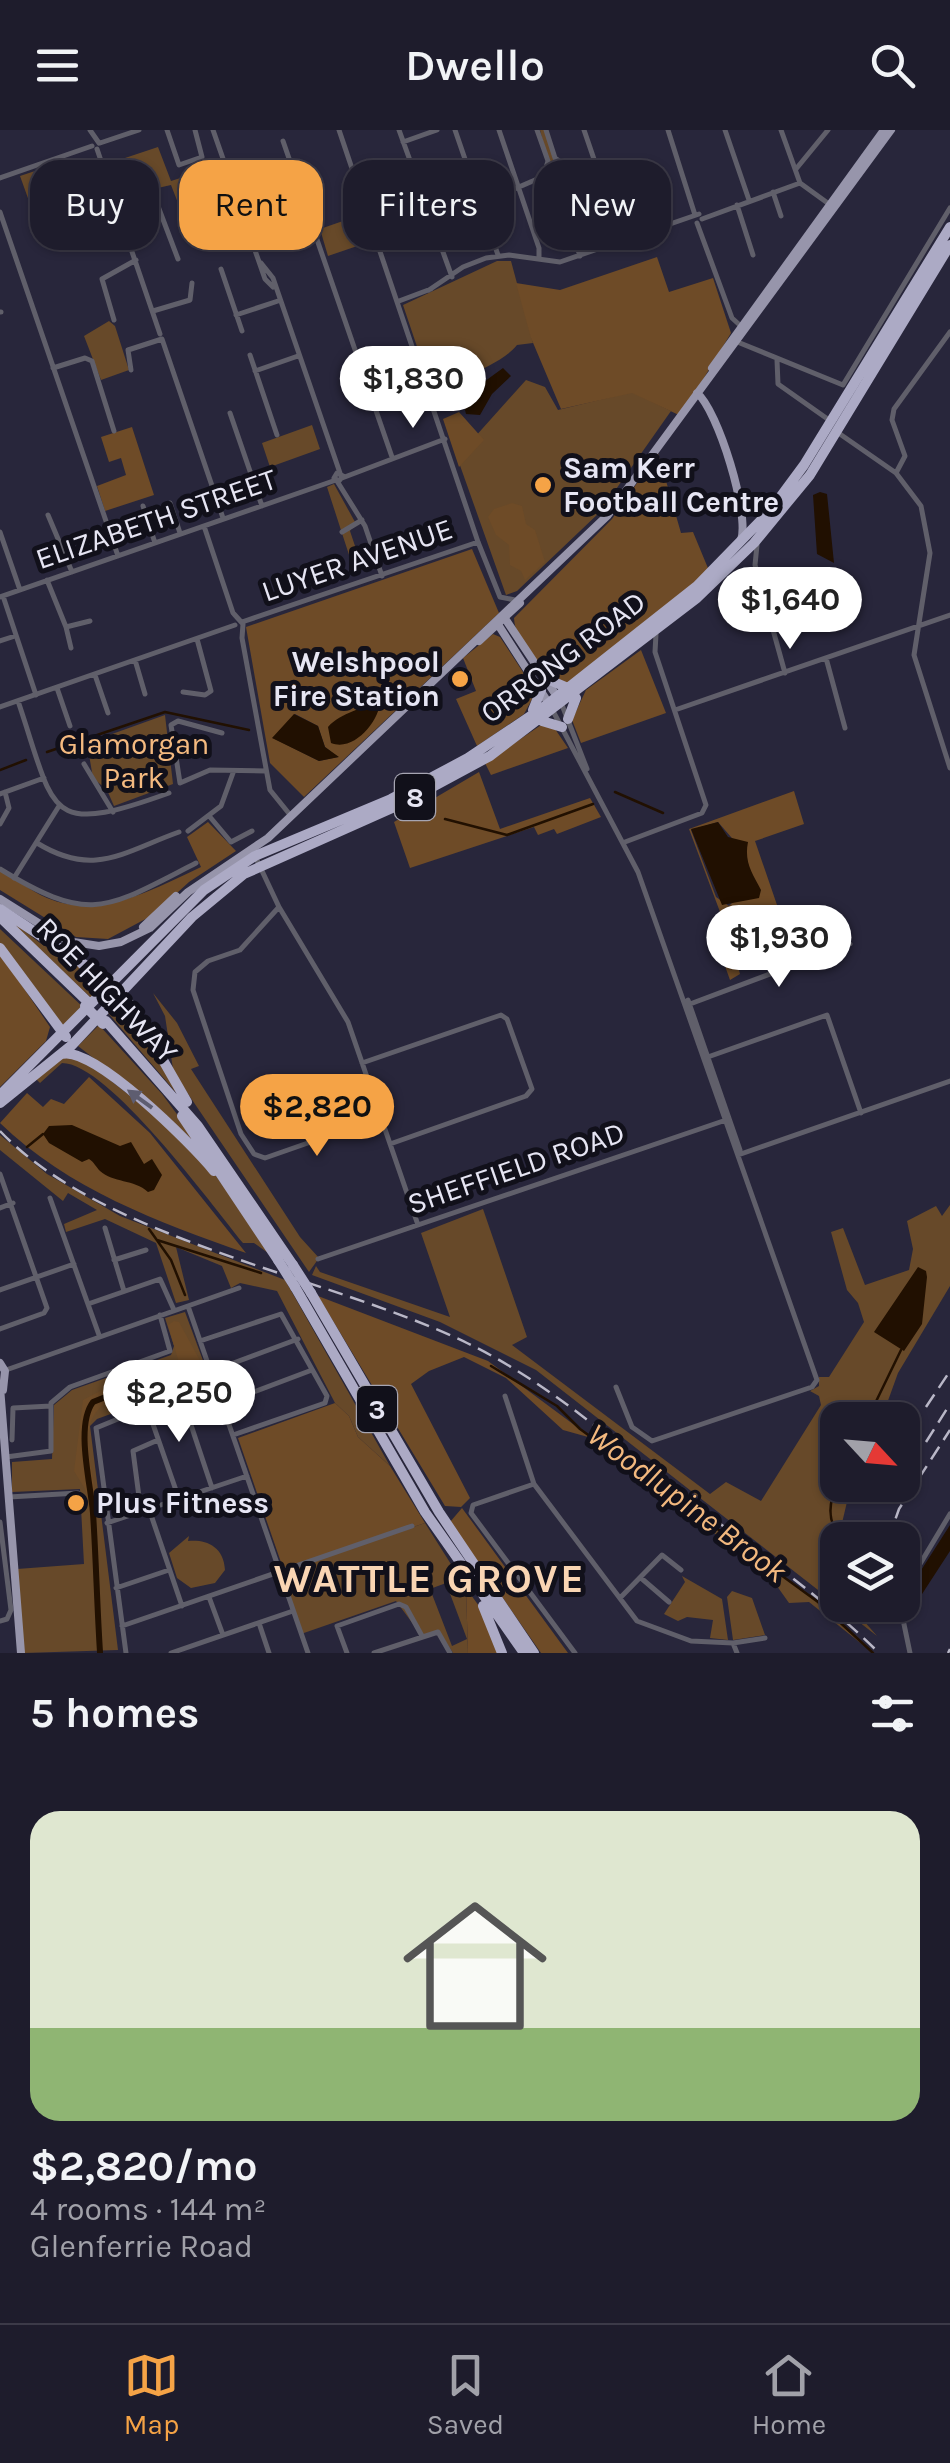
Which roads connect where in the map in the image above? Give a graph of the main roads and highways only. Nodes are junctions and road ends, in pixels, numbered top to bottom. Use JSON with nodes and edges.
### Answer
{"nodes":[{"id":1,"x":884,"y":130,"type":"edge"},
{"id":2,"x":891,"y":130,"type":"edge"},
{"id":3,"x":832,"y":207,"type":"junction"},
{"id":4,"x":950,"y":227,"type":"edge"},
{"id":5,"x":950,"y":245,"type":"edge"},
{"id":6,"x":744,"y":329,"type":"junction"},
{"id":7,"x":750,"y":348,"type":"road end"},
{"id":8,"x":699,"y":391,"type":"junction"},
{"id":9,"x":836,"y":428,"type":"junction"},
{"id":10,"x":743,"y":520,"type":"junction"},
{"id":11,"x":759,"y":530,"type":"junction"},
{"id":12,"x":739,"y":544,"type":"junction"},
{"id":13,"x":516,"y":602,"type":"junction"},
{"id":14,"x":499,"y":619,"type":"junction"},
{"id":15,"x":512,"y":628,"type":"junction"},
{"id":16,"x":488,"y":632,"type":"junction"},
{"id":17,"x":508,"y":638,"type":"junction"},
{"id":18,"x":454,"y":660,"type":"junction"},
{"id":19,"x":544,"y":684,"type":"junction"},
{"id":20,"x":568,"y":688,"type":"junction"},
{"id":21,"x":582,"y":689,"type":"junction"},
{"id":22,"x":555,"y":704,"type":"junction"},
{"id":23,"x":527,"y":720,"type":"junction"},
{"id":24,"x":541,"y":721,"type":"junction"},
{"id":25,"x":258,"y":867,"type":"junction"},
{"id":26,"x":0,"y":896,"type":"edge"},
{"id":27,"x":0,"y":908,"type":"edge"},
{"id":28,"x":0,"y":921,"type":"edge"},
{"id":29,"x":0,"y":948,"type":"edge"},
{"id":30,"x":82,"y":964,"type":"junction"},
{"id":31,"x":123,"y":972,"type":"junction"},
{"id":32,"x":138,"y":976,"type":"junction"},
{"id":33,"x":112,"y":985,"type":"junction"},
{"id":34,"x":121,"y":994,"type":"junction"},
{"id":35,"x":89,"y":1004,"type":"junction"},
{"id":36,"x":132,"y":1006,"type":"junction"},
{"id":37,"x":52,"y":1020,"type":"junction"},
{"id":38,"x":104,"y":1020,"type":"junction"},
{"id":39,"x":64,"y":1034,"type":"junction"},
{"id":40,"x":72,"y":1045,"type":"junction"},
{"id":41,"x":54,"y":1052,"type":"junction"},
{"id":42,"x":95,"y":1067,"type":"junction"},
{"id":43,"x":0,"y":1095,"type":"edge"},
{"id":44,"x":0,"y":1103,"type":"edge"},
{"id":45,"x":232,"y":1170,"type":"junction"},
{"id":46,"x":244,"y":1206,"type":"junction"},
{"id":47,"x":2,"y":1368,"type":"edge"},
{"id":48,"x":0,"y":1387,"type":"edge"},
{"id":49,"x":3,"y":1413,"type":"junction"},
{"id":50,"x":449,"y":1550,"type":"junction"},
{"id":51,"x":19,"y":1653,"type":"edge"},
{"id":52,"x":502,"y":1653,"type":"edge"},
{"id":53,"x":524,"y":1653,"type":"edge"},
{"id":54,"x":534,"y":1653,"type":"edge"}],
"edges":[{"from":1,"to":3,"type":"main road"},
{"from":2,"to":3,"type":"main road"},
{"from":3,"to":6,"type":"main road"},
{"from":4,"to":9,"type":"highway","name":"ORRONG ROAD","number":"8"},
{"from":5,"to":9,"type":"highway"},
{"from":6,"to":7,"type":"main road"},
{"from":6,"to":8,"type":"main road"},
{"from":8,"to":10,"type":"main road"},
{"from":8,"to":13,"type":"main road"},
{"from":9,"to":11,"type":"highway","name":"ORRONG ROAD","number":"8"},
{"from":9,"to":11,"type":"highway","name":"ORRONG ROAD","number":"8"},
{"from":10,"to":11,"type":"main road"},
{"from":10,"to":12,"type":"main road"},
{"from":11,"to":12,"type":"highway","name":"ORRONG ROAD","number":"8"},
{"from":11,"to":21,"type":"highway","name":"ORRONG ROAD","number":"8"},
{"from":12,"to":20,"type":"highway","name":"ORRONG ROAD","number":"8"},
{"from":13,"to":14,"type":"main road"},
{"from":13,"to":15,"type":"main road"},
{"from":14,"to":15,"type":"main road"},
{"from":14,"to":16,"type":"main road"},
{"from":14,"to":17,"type":"main road"},
{"from":14,"to":18,"type":"main road"},
{"from":15,"to":19,"type":"main road"},
{"from":16,"to":17,"type":"main road"},
{"from":16,"to":18,"type":"main road"},
{"from":17,"to":19,"type":"main road"},
{"from":18,"to":26,"type":"main road"},
{"from":19,"to":20,"type":"highway"},
{"from":19,"to":22,"type":"main road"},
{"from":19,"to":23,"type":"highway"},
{"from":20,"to":22,"type":"highway","name":"ORRONG ROAD","number":"8"},
{"from":21,"to":22,"type":"highway","name":"ORRONG ROAD","number":"8"},
{"from":21,"to":24,"type":"highway"},
{"from":22,"to":23,"type":"highway","name":"ORRONG ROAD","number":"8"},
{"from":22,"to":24,"type":"highway","name":"ORRONG ROAD","number":"8"},
{"from":23,"to":25,"type":"highway","name":"ORRONG ROAD","number":"8"},
{"from":24,"to":25,"type":"highway","name":"ORRONG ROAD","number":"8"},
{"from":25,"to":31,"type":"highway","name":"ORRONG ROAD","number":"8"},
{"from":25,"to":32,"type":"highway","name":"ORRONG ROAD","number":"8"},
{"from":27,"to":30,"type":"highway"},
{"from":28,"to":35,"type":"highway","name":"ROE HIGHWAY","number":"3"},
{"from":29,"to":37,"type":"highway"},
{"from":30,"to":31,"type":"highway"},
{"from":30,"to":33,"type":"highway"},
{"from":31,"to":33,"type":"highway","name":"ORRONG ROAD","number":"8"},
{"from":32,"to":34,"type":"highway","name":"ORRONG ROAD","number":"8"},
{"from":32,"to":36,"type":"highway"},
{"from":33,"to":34,"type":"highway"},
{"from":33,"to":35,"type":"highway","name":"ORRONG ROAD","number":"8"},
{"from":34,"to":36,"type":"highway"},
{"from":34,"to":38,"type":"highway","name":"ORRONG ROAD","number":"8"},
{"from":35,"to":38,"type":"highway","name":"ROE HIGHWAY","number":"3","bridge":true},
{"from":35,"to":39,"type":"highway","number":"8"},
{"from":36,"to":45,"type":"highway"},
{"from":37,"to":39,"type":"highway"},
{"from":37,"to":41,"type":"highway"},
{"from":38,"to":40,"type":"highway","number":"8"},
{"from":38,"to":45,"type":"highway","name":"ROE HIGHWAY","number":"3"},
{"from":38,"to":46,"type":"highway","name":"ROE HIGHWAY","number":"3"},
{"from":39,"to":40,"type":"highway"},
{"from":39,"to":41,"type":"highway","number":"8"},
{"from":40,"to":41,"type":"highway","number":"8"},
{"from":40,"to":42,"type":"highway"},
{"from":41,"to":42,"type":"highway"},
{"from":41,"to":43,"type":"highway","number":"8"},
{"from":41,"to":44,"type":"highway","number":"8"},
{"from":46,"to":42,"type":"highway","one_way":true},
{"from":45,"to":54,"type":"highway","name":"ROE HIGHWAY","number":"3","bridge":true},
{"from":46,"to":50,"type":"highway","name":"ROE HIGHWAY","number":"3","bridge":true},
{"from":47,"to":49,"type":"main road"},
{"from":48,"to":49,"type":"main road"},
{"from":49,"to":51,"type":"main road"},
{"from":50,"to":52,"type":"highway"},
{"from":50,"to":53,"type":"highway","name":"ROE HIGHWAY","number":"3"}]}
